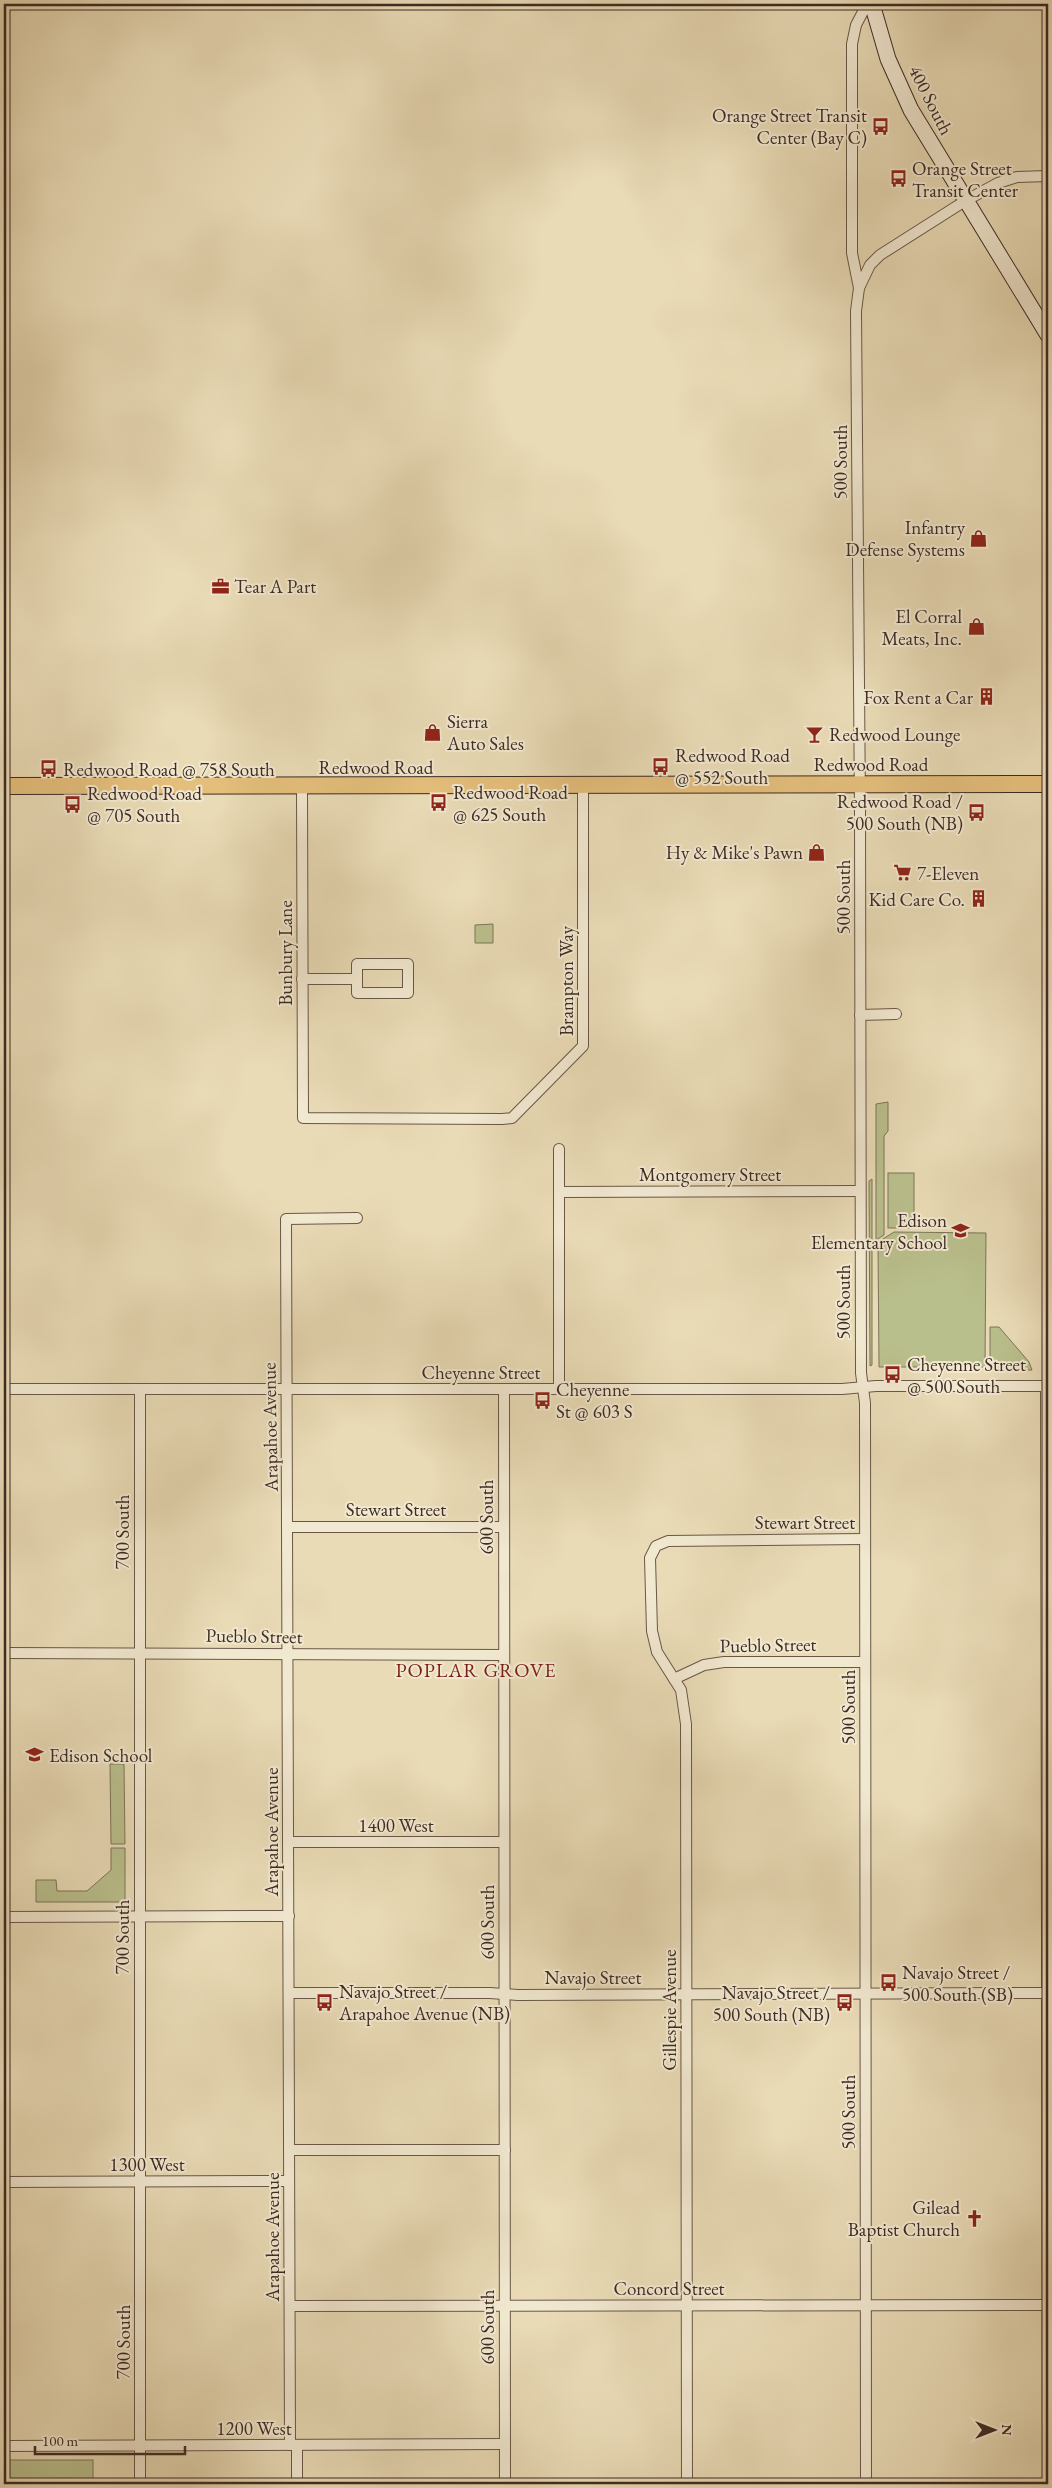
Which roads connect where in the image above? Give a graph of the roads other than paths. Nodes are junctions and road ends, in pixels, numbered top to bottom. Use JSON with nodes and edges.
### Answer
{"nodes":[{"id":1,"x":867,"y":4,"type":"edge"},
{"id":2,"x":872,"y":4,"type":"edge"},
{"id":3,"x":1048,"y":176,"type":"edge"},
{"id":4,"x":964,"y":201,"type":"junction"},
{"id":5,"x":859,"y":288,"type":"junction"},
{"id":6,"x":1048,"y":335,"type":"edge"},
{"id":7,"x":860,"y":784,"type":"junction"},
{"id":8,"x":1048,"y":784,"type":"edge"},
{"id":9,"x":583,"y":785,"type":"junction"},
{"id":10,"x":4,"y":786,"type":"edge"},
{"id":11,"x":302,"y":787,"type":"junction"},
{"id":12,"x":357,"y":978,"type":"junction"},
{"id":13,"x":302,"y":979,"type":"junction"},
{"id":14,"x":896,"y":1014,"type":"dead end"},
{"id":15,"x":860,"y":1015,"type":"junction"},
{"id":16,"x":303,"y":1118,"type":"joint"},
{"id":17,"x":559,"y":1149,"type":"dead end"},
{"id":18,"x":860,"y":1191,"type":"junction"},
{"id":19,"x":559,"y":1192,"type":"junction"},
{"id":20,"x":357,"y":1218,"type":"dead end"},
{"id":21,"x":1047,"y":1386,"type":"edge"},
{"id":22,"x":862,"y":1387,"type":"junction"},
{"id":23,"x":4,"y":1389,"type":"edge"},
{"id":24,"x":140,"y":1389,"type":"junction"},
{"id":25,"x":287,"y":1389,"type":"junction"},
{"id":26,"x":504,"y":1389,"type":"junction"},
{"id":27,"x":560,"y":1389,"type":"junction"},
{"id":28,"x":288,"y":1527,"type":"junction"},
{"id":29,"x":504,"y":1527,"type":"junction"},
{"id":30,"x":865,"y":1539,"type":"junction"},
{"id":31,"x":656,"y":1546,"type":"joint"},
{"id":32,"x":4,"y":1653,"type":"edge"},
{"id":33,"x":140,"y":1653,"type":"junction"},
{"id":34,"x":288,"y":1654,"type":"junction"},
{"id":35,"x":504,"y":1655,"type":"junction"},
{"id":36,"x":865,"y":1662,"type":"junction"},
{"id":37,"x":674,"y":1679,"type":"junction"},
{"id":38,"x":289,"y":1842,"type":"junction"},
{"id":39,"x":504,"y":1842,"type":"junction"},
{"id":40,"x":289,"y":1916,"type":"junction"},
{"id":41,"x":140,"y":1917,"type":"junction"},
{"id":42,"x":4,"y":1918,"type":"edge"},
{"id":43,"x":866,"y":1992,"type":"junction"},
{"id":44,"x":289,"y":1993,"type":"junction"},
{"id":45,"x":504,"y":1993,"type":"junction"},
{"id":46,"x":1048,"y":1993,"type":"edge"},
{"id":47,"x":686,"y":1994,"type":"junction"},
{"id":48,"x":289,"y":2150,"type":"junction"},
{"id":49,"x":505,"y":2150,"type":"junction"},
{"id":50,"x":140,"y":2181,"type":"junction"},
{"id":51,"x":289,"y":2181,"type":"junction"},
{"id":52,"x":4,"y":2182,"type":"edge"},
{"id":53,"x":866,"y":2305,"type":"junction"},
{"id":54,"x":1048,"y":2305,"type":"edge"},
{"id":55,"x":290,"y":2306,"type":"junction"},
{"id":56,"x":505,"y":2306,"type":"junction"},
{"id":57,"x":686,"y":2306,"type":"junction"},
{"id":58,"x":505,"y":2444,"type":"junction"},
{"id":59,"x":293,"y":2445,"type":"junction"},
{"id":60,"x":4,"y":2446,"type":"edge"},
{"id":61,"x":140,"y":2446,"type":"junction"},
{"id":62,"x":140,"y":2484,"type":"edge"},
{"id":63,"x":297,"y":2484,"type":"edge"},
{"id":64,"x":505,"y":2484,"type":"edge"},
{"id":65,"x":686,"y":2484,"type":"edge"},
{"id":66,"x":866,"y":2484,"type":"edge"},
{"id":67,"x":1048,"y":2484,"type":"edge"}],
"edges":[{"from":1,"to":5,"type":"street","name":"500 South"},
{"from":2,"to":4,"type":"street","name":"400 South"},
{"from":3,"to":4,"type":"street"},
{"from":4,"to":5,"type":"street"},
{"from":4,"to":6,"type":"street","name":"400 South"},
{"from":5,"to":7,"type":"street","name":"500 South"},
{"from":7,"to":8,"type":"main road","name":"Redwood Road"},
{"from":7,"to":9,"type":"main road","name":"Redwood Road"},
{"from":7,"to":15,"type":"street","name":"500 South"},
{"from":9,"to":11,"type":"main road","name":"Redwood Road"},
{"from":9,"to":16,"type":"street","name":"Brampton Way"},
{"from":10,"to":11,"type":"main road","name":"Redwood Road"},
{"from":11,"to":13,"type":"street","name":"Bunbury Lane"},
{"from":12,"to":12,"type":"street"},
{"from":12,"to":13,"type":"street"},
{"from":13,"to":16,"type":"street","name":"Bunbury Lane"},
{"from":14,"to":15,"type":"street"},
{"from":15,"to":18,"type":"street","name":"500 South"},
{"from":17,"to":19,"type":"street"},
{"from":18,"to":19,"type":"street","name":"Montgomery Street"},
{"from":18,"to":22,"type":"street","name":"500 South"},
{"from":19,"to":27,"type":"street"},
{"from":20,"to":25,"type":"street","name":"Arapahoe Avenue"},
{"from":21,"to":22,"type":"street","name":"Cheyenne Street"},
{"from":21,"to":46,"type":"street"},
{"from":22,"to":27,"type":"street","name":"Cheyenne Street"},
{"from":22,"to":30,"type":"street","name":"500 South"},
{"from":23,"to":24,"type":"street","name":"Cheyenne Street"},
{"from":24,"to":25,"type":"street","name":"Cheyenne Street"},
{"from":24,"to":33,"type":"street","name":"700 South"},
{"from":25,"to":26,"type":"street","name":"Cheyenne Street"},
{"from":25,"to":28,"type":"street","name":"Arapahoe Avenue"},
{"from":26,"to":27,"type":"street","name":"Cheyenne Street"},
{"from":26,"to":29,"type":"street","name":"600 South"},
{"from":28,"to":29,"type":"street","name":"Stewart Street"},
{"from":28,"to":34,"type":"street","name":"Arapahoe Avenue"},
{"from":29,"to":35,"type":"street","name":"600 South"},
{"from":30,"to":31,"type":"street","name":"Stewart Street"},
{"from":30,"to":36,"type":"street","name":"500 South"},
{"from":31,"to":37,"type":"street","name":"Gillespie Avenue"},
{"from":32,"to":33,"type":"street","name":"Pueblo Street"},
{"from":33,"to":34,"type":"street","name":"Pueblo Street"},
{"from":33,"to":41,"type":"street","name":"700 South"},
{"from":34,"to":35,"type":"street","name":"Pueblo Street"},
{"from":34,"to":38,"type":"street","name":"Arapahoe Avenue"},
{"from":35,"to":39,"type":"street","name":"600 South"},
{"from":36,"to":37,"type":"street","name":"Pueblo Street"},
{"from":36,"to":43,"type":"street","name":"500 South"},
{"from":37,"to":47,"type":"street","name":"Gillespie Avenue"},
{"from":38,"to":39,"type":"street","name":"1400 West"},
{"from":38,"to":40,"type":"street","name":"Arapahoe Avenue"},
{"from":39,"to":45,"type":"street","name":"600 South"},
{"from":40,"to":41,"type":"street"},
{"from":40,"to":44,"type":"street","name":"Arapahoe Avenue"},
{"from":41,"to":42,"type":"street"},
{"from":41,"to":50,"type":"street","name":"700 South"},
{"from":43,"to":46,"type":"street","name":"Navajo Street"},
{"from":43,"to":47,"type":"street","name":"Navajo Street"},
{"from":43,"to":53,"type":"street","name":"500 South"},
{"from":44,"to":45,"type":"street","name":"Navajo Street"},
{"from":44,"to":48,"type":"street","name":"Arapahoe Avenue"},
{"from":45,"to":47,"type":"street","name":"Navajo Street"},
{"from":45,"to":49,"type":"street","name":"600 South"},
{"from":46,"to":54,"type":"street"},
{"from":47,"to":57,"type":"street","name":"Gillespie Avenue"},
{"from":48,"to":49,"type":"street"},
{"from":48,"to":51,"type":"street","name":"Arapahoe Avenue"},
{"from":49,"to":56,"type":"street","name":"600 South"},
{"from":50,"to":51,"type":"street","name":"1300 West"},
{"from":50,"to":52,"type":"street","name":"1300 West"},
{"from":50,"to":61,"type":"street","name":"700 South"},
{"from":51,"to":55,"type":"street","name":"Arapahoe Avenue"},
{"from":53,"to":54,"type":"street","name":"Concord Street"},
{"from":53,"to":57,"type":"street","name":"Concord Street"},
{"from":53,"to":66,"type":"street","name":"500 South"},
{"from":54,"to":67,"type":"street"},
{"from":55,"to":56,"type":"street","name":"Concord Street"},
{"from":55,"to":59,"type":"street","name":"Arapahoe Avenue"},
{"from":56,"to":57,"type":"street","name":"Concord Street"},
{"from":56,"to":58,"type":"street","name":"600 South"},
{"from":57,"to":65,"type":"street","name":"Gillespie Avenue"},
{"from":58,"to":59,"type":"street","name":"1200 West"},
{"from":58,"to":64,"type":"street","name":"600 South"},
{"from":59,"to":61,"type":"street","name":"1200 West"},
{"from":59,"to":63,"type":"street","name":"Arapahoe Avenue"},
{"from":60,"to":61,"type":"street","name":"1200 West"},
{"from":61,"to":62,"type":"street","name":"700 South"}]}
